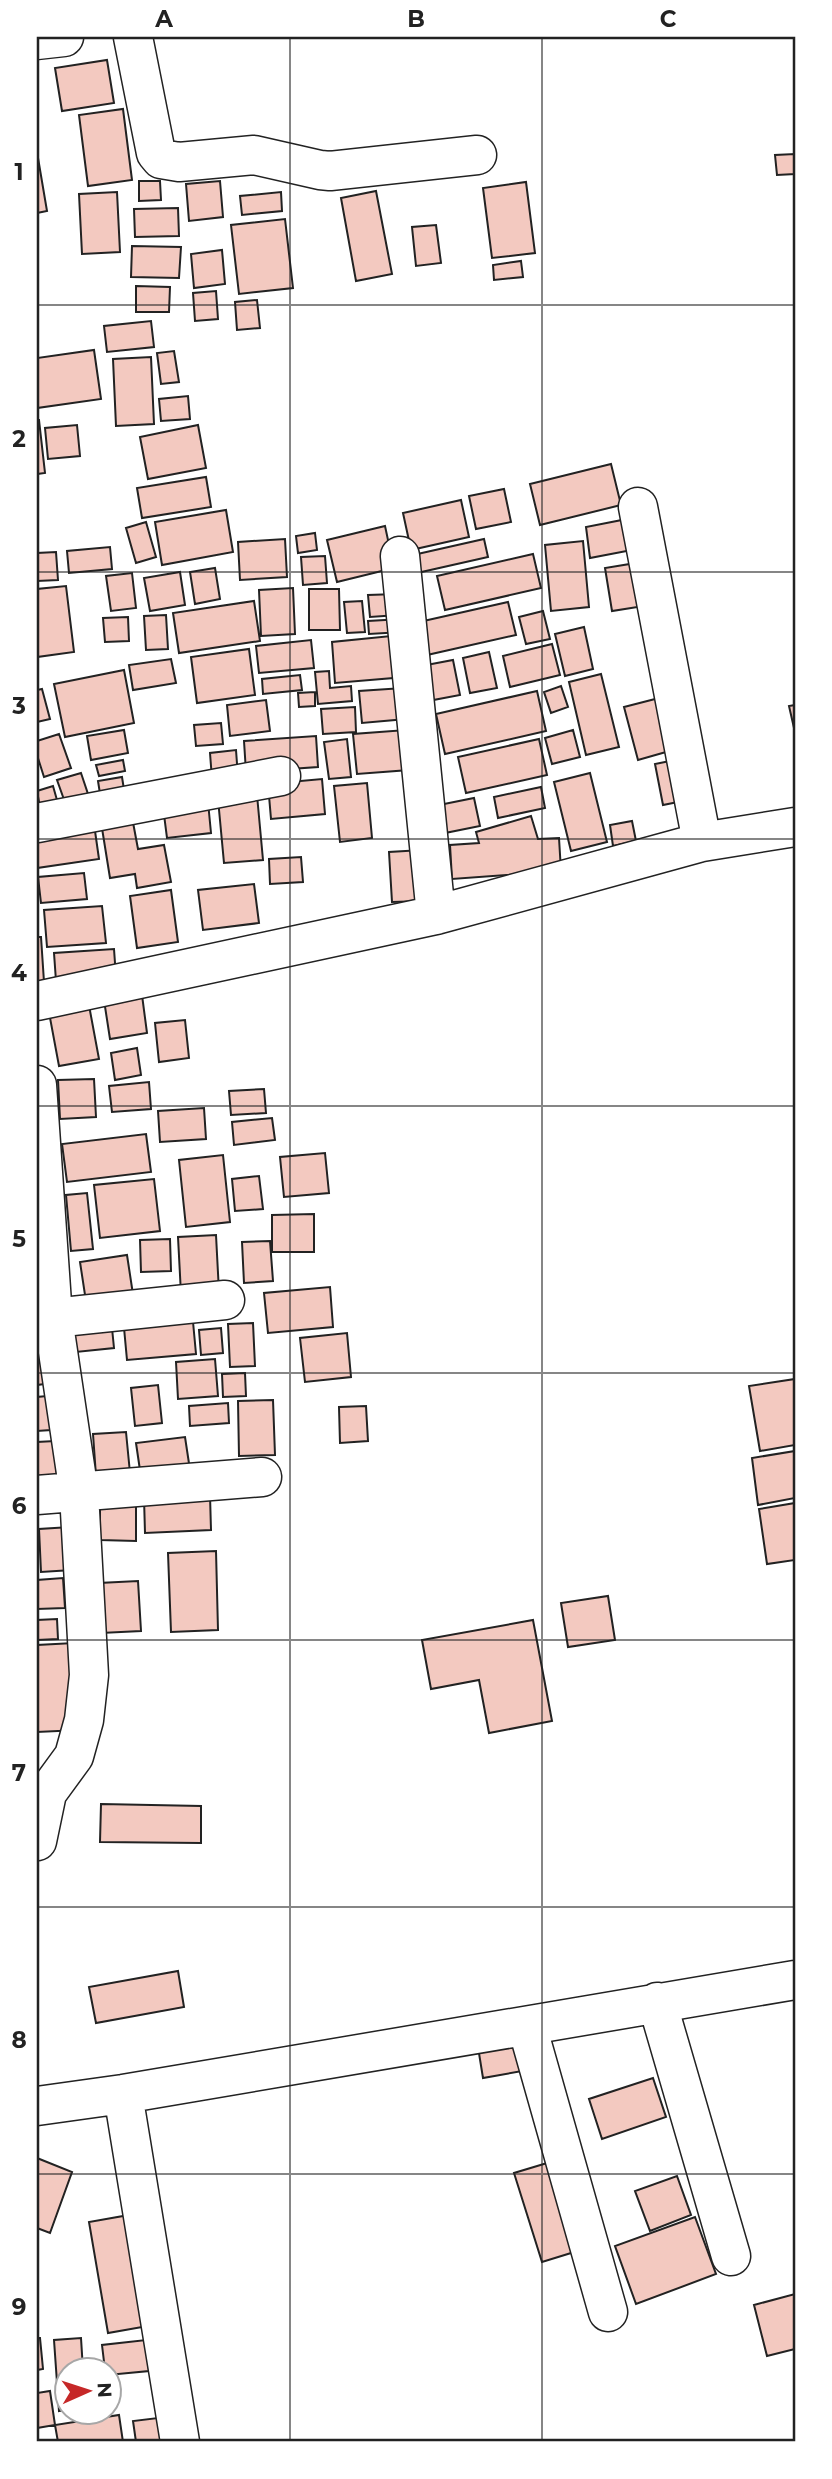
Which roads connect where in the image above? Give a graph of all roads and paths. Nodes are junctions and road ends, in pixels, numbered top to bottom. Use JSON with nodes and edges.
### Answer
{"nodes":[{"id":1,"x":64,"y":37,"type":"edge"},
{"id":2,"x":133,"y":37,"type":"edge"},
{"id":3,"x":37,"y":40,"type":"edge"},
{"id":4,"x":477,"y":155,"type":"dead end"},
{"id":5,"x":638,"y":507,"type":"dead end"},
{"id":6,"x":400,"y":556,"type":"dead end"},
{"id":7,"x":281,"y":776,"type":"dead end"},
{"id":8,"x":37,"y":823,"type":"edge"},
{"id":9,"x":795,"y":827,"type":"edge"},
{"id":10,"x":702,"y":842,"type":"junction"},
{"id":11,"x":436,"y":915,"type":"junction"},
{"id":12,"x":37,"y":1001,"type":"edge"},
{"id":13,"x":37,"y":1085,"type":"edge"},
{"id":14,"x":225,"y":1300,"type":"dead end"},
{"id":15,"x":49,"y":1333,"type":"edge"},
{"id":16,"x":262,"y":1477,"type":"dead end"},
{"id":17,"x":79,"y":1493,"type":"junction"},
{"id":18,"x":37,"y":1496,"type":"edge"},
{"id":19,"x":42,"y":1793,"type":"edge"},
{"id":20,"x":37,"y":1841,"type":"edge"},
{"id":21,"x":795,"y":1980,"type":"edge"},
{"id":22,"x":657,"y":2002,"type":"junction"},
{"id":23,"x":527,"y":2026,"type":"junction"},
{"id":24,"x":123,"y":2094,"type":"junction"},
{"id":25,"x":37,"y":2106,"type":"edge"},
{"id":26,"x":731,"y":2256,"type":"dead end"},
{"id":27,"x":608,"y":2312,"type":"dead end"},
{"id":28,"x":180,"y":2442,"type":"edge"}],
"edges":[{"from":1,"to":3,"type":"street"},
{"from":2,"to":4,"type":"street"},
{"from":5,"to":10,"type":"street"},
{"from":6,"to":11,"type":"street"},
{"from":7,"to":8,"type":"street"},
{"from":9,"to":10,"type":"street"},
{"from":10,"to":11,"type":"street"},
{"from":11,"to":12,"type":"street"},
{"from":13,"to":15,"type":"street"},
{"from":14,"to":15,"type":"street"},
{"from":15,"to":17,"type":"street"},
{"from":16,"to":17,"type":"street"},
{"from":17,"to":18,"type":"street"},
{"from":17,"to":19,"type":"street"},
{"from":19,"to":20,"type":"street"},
{"from":21,"to":22,"type":"street"},
{"from":22,"to":23,"type":"street"},
{"from":22,"to":26,"type":"street"},
{"from":23,"to":24,"type":"street"},
{"from":23,"to":27,"type":"street"},
{"from":24,"to":25,"type":"street"},
{"from":24,"to":28,"type":"street"}]}
